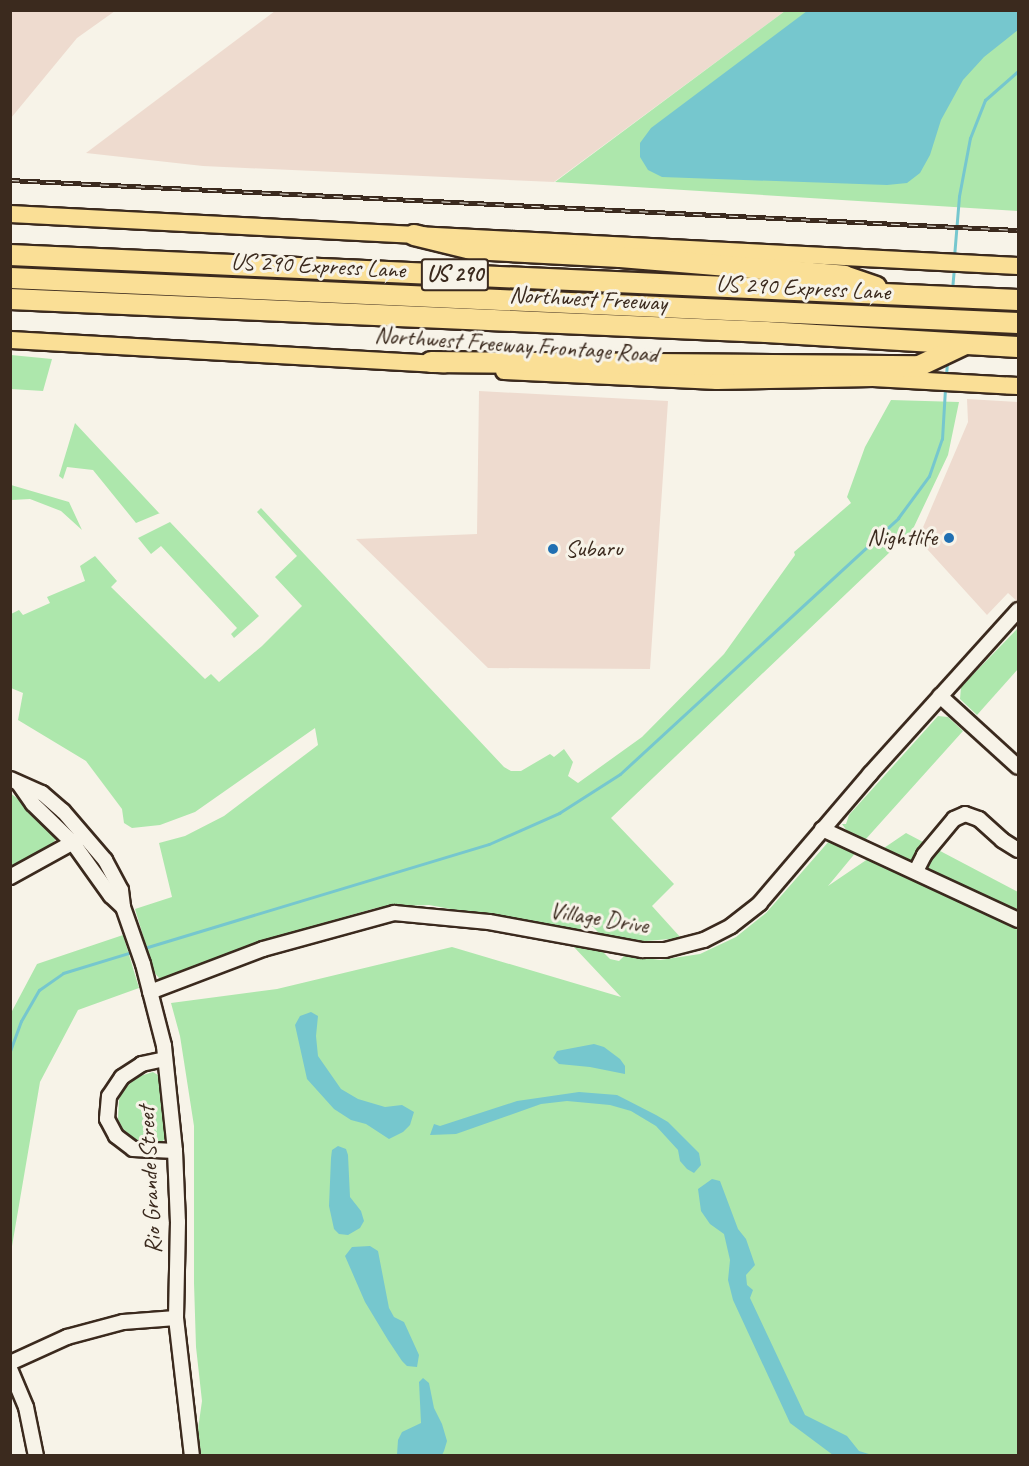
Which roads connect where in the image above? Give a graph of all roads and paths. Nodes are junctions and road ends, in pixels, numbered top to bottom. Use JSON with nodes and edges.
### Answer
{"nodes":[{"id":1,"x":10,"y":214,"type":"edge"},
{"id":2,"x":414,"y":235,"type":"junction"},
{"id":3,"x":10,"y":255,"type":"edge"},
{"id":4,"x":1018,"y":266,"type":"edge"},
{"id":5,"x":10,"y":278,"type":"edge"},
{"id":6,"x":899,"y":294,"type":"junction"},
{"id":7,"x":10,"y":299,"type":"edge"},
{"id":8,"x":1018,"y":300,"type":"edge"},
{"id":9,"x":1018,"y":323,"type":"edge"},
{"id":10,"x":10,"y":340,"type":"edge"},
{"id":11,"x":972,"y":344,"type":"junction"},
{"id":12,"x":1018,"y":347,"type":"edge"},
{"id":13,"x":430,"y":362,"type":"junction"},
{"id":14,"x":1018,"y":386,"type":"edge"},
{"id":15,"x":1018,"y":610,"type":"edge"},
{"id":16,"x":940,"y":696,"type":"junction"},
{"id":17,"x":1018,"y":767,"type":"edge"},
{"id":18,"x":15,"y":781,"type":"edge"},
{"id":19,"x":822,"y":830,"type":"junction"},
{"id":20,"x":86,"y":835,"type":"junction"},
{"id":21,"x":73,"y":843,"type":"junction"},
{"id":22,"x":1018,"y":850,"type":"edge"},
{"id":23,"x":916,"y":871,"type":"junction"},
{"id":24,"x":10,"y":877,"type":"edge"},
{"id":25,"x":123,"y":907,"type":"junction"},
{"id":26,"x":1018,"y":920,"type":"edge"},
{"id":27,"x":150,"y":992,"type":"junction"},
{"id":28,"x":165,"y":1059,"type":"junction"},
{"id":29,"x":175,"y":1151,"type":"junction"},
{"id":30,"x":176,"y":1318,"type":"junction"},
{"id":31,"x":10,"y":1363,"type":"edge"},
{"id":32,"x":10,"y":1369,"type":"edge"},
{"id":33,"x":36,"y":1455,"type":"edge"},
{"id":34,"x":192,"y":1455,"type":"edge"}],
"edges":[{"from":1,"to":2,"type":"main road"},
{"from":2,"to":4,"type":"main road"},
{"from":2,"to":6,"type":"highway"},
{"from":3,"to":6,"type":"highway","name":"Northwest Freeway","number":"US 290"},
{"from":5,"to":9,"type":"highway","name":"US 290 Express Lane"},
{"from":6,"to":8,"type":"highway","name":"Northwest Freeway","number":"US 290"},
{"from":7,"to":11,"type":"highway","name":"Northwest Freeway","number":"US 290"},
{"from":10,"to":13,"type":"main road","name":"Northwest Freeway Frontage Road"},
{"from":11,"to":12,"type":"highway","name":"Northwest Freeway","number":"US 290"},
{"from":11,"to":13,"type":"highway"},
{"from":13,"to":14,"type":"main road","name":"Northwest Freeway Frontage Road"},
{"from":15,"to":16,"type":"street","name":"Village Drive"},
{"from":16,"to":17,"type":"street"},
{"from":16,"to":19,"type":"street","name":"Village Drive"},
{"from":18,"to":20,"type":"street","name":"Rio Grande Street"},
{"from":18,"to":21,"type":"street","name":"Rio Grande Street"},
{"from":19,"to":23,"type":"street"},
{"from":19,"to":27,"type":"street","name":"Village Drive"},
{"from":20,"to":21,"type":"street"},
{"from":20,"to":25,"type":"street","name":"Rio Grande Street"},
{"from":21,"to":24,"type":"street"},
{"from":21,"to":25,"type":"street","name":"Rio Grande Street"},
{"from":22,"to":23,"type":"street"},
{"from":23,"to":26,"type":"street"},
{"from":25,"to":27,"type":"street","name":"Rio Grande Street"},
{"from":27,"to":28,"type":"street","name":"Rio Grande Street"},
{"from":28,"to":29,"type":"street","name":"Rio Grande Street"},
{"from":28,"to":29,"type":"street"},
{"from":29,"to":30,"type":"street","name":"Rio Grande Street"},
{"from":30,"to":31,"type":"street"},
{"from":30,"to":34,"type":"street","name":"Rio Grande Street"},
{"from":32,"to":33,"type":"street"}]}
